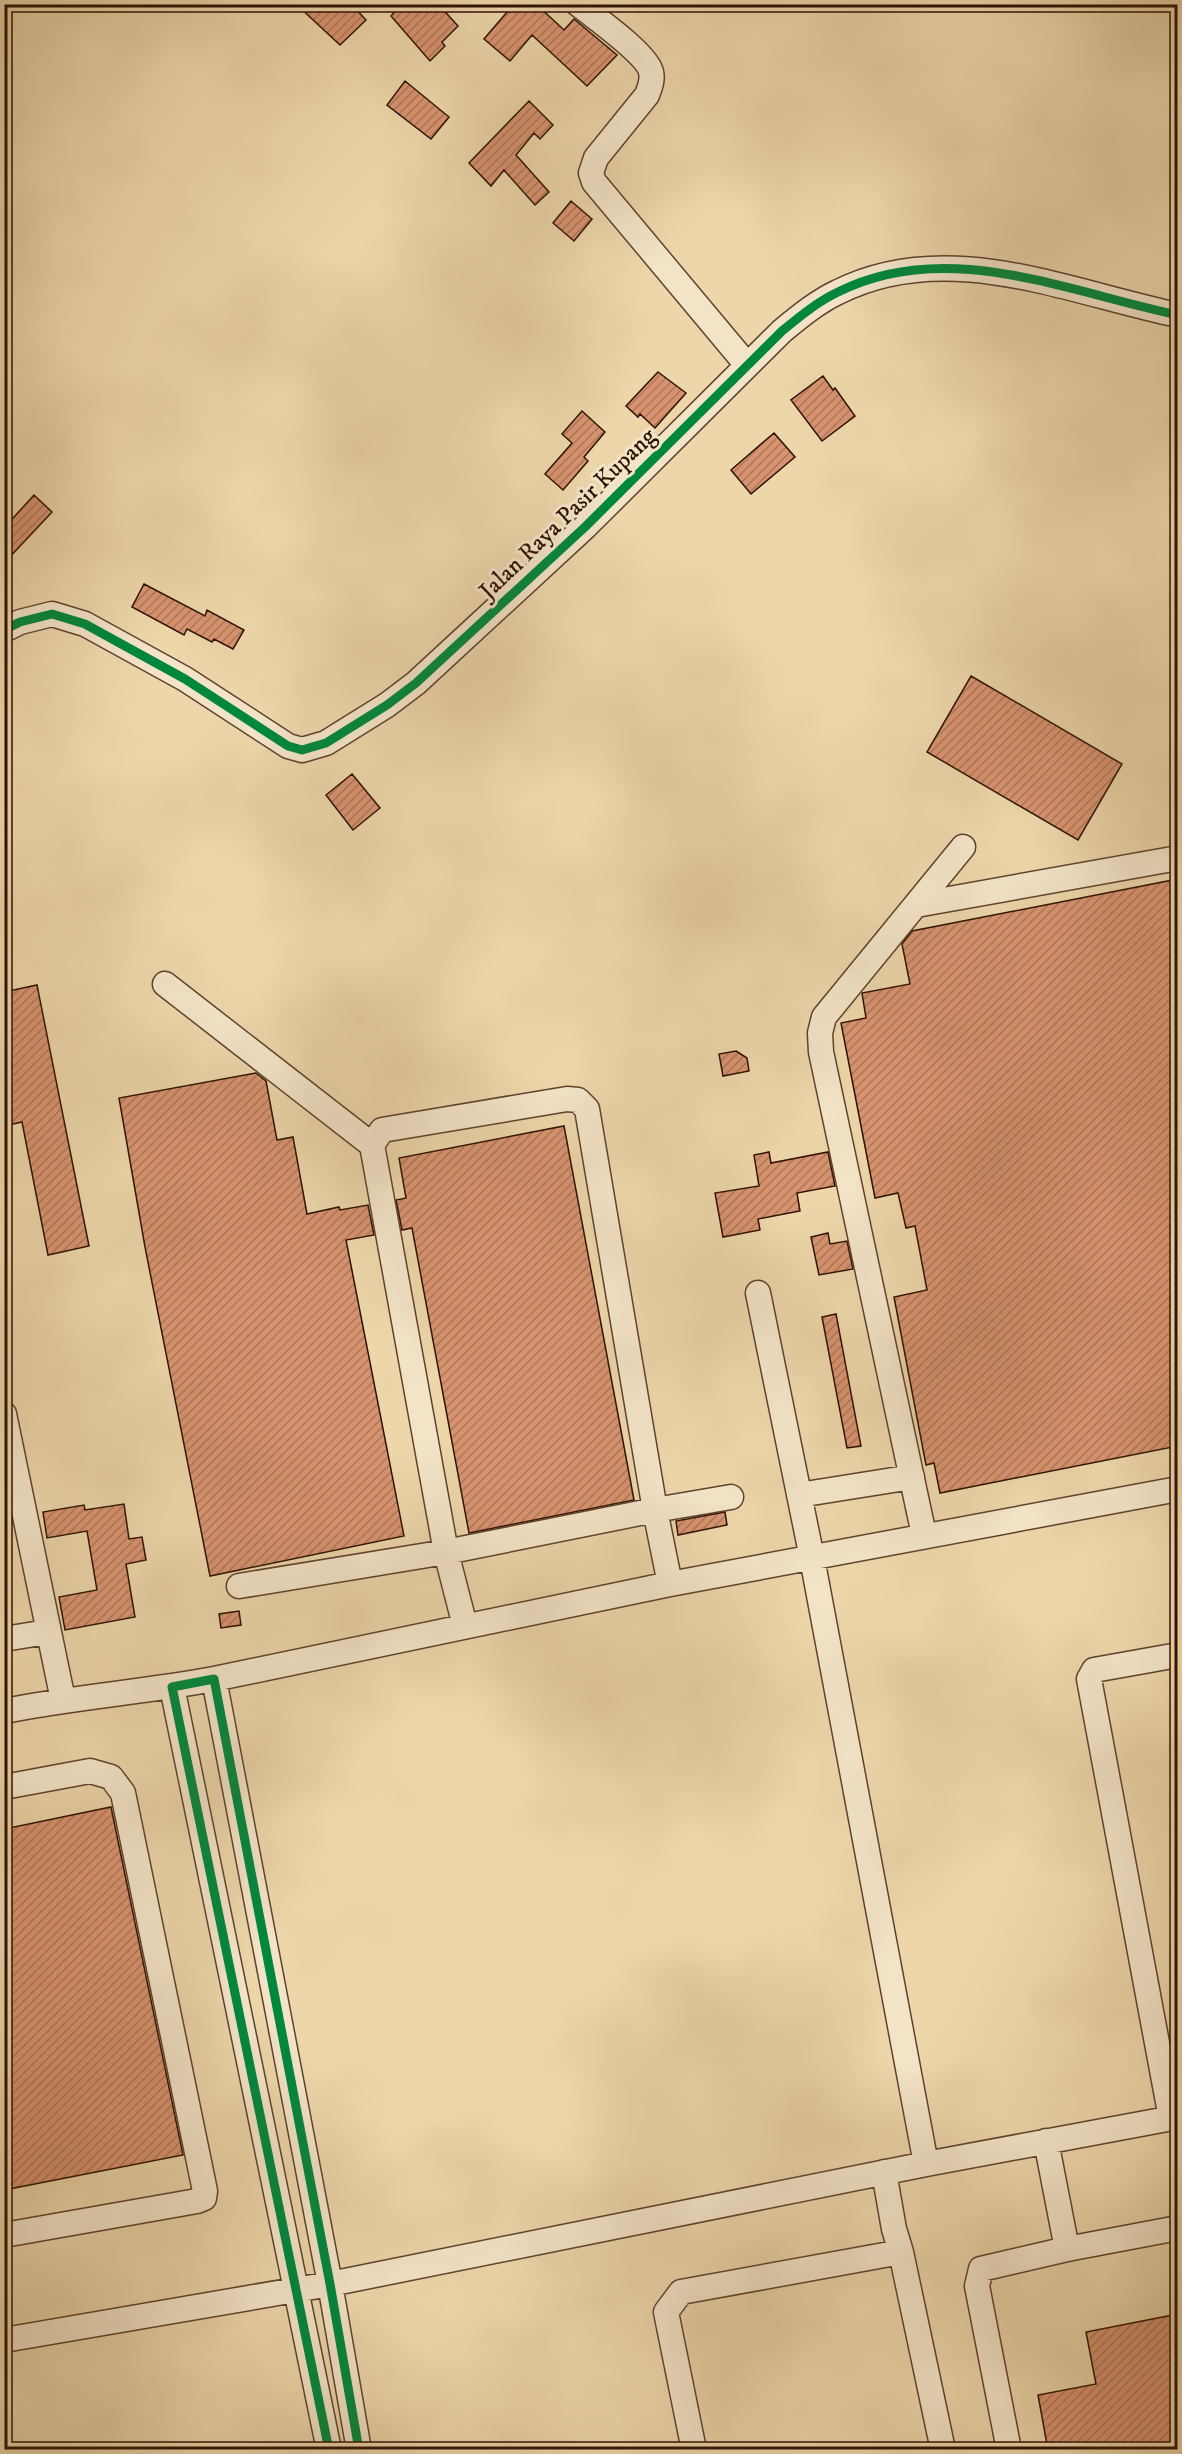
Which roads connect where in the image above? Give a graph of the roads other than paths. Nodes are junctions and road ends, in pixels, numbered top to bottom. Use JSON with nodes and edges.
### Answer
{"nodes":[{"id":1,"x":578,"y":4,"type":"edge"},
{"id":2,"x":1178,"y":315,"type":"edge"},
{"id":3,"x":747,"y":365,"type":"junction"},
{"id":4,"x":4,"y":630,"type":"edge"},
{"id":5,"x":963,"y":847,"type":"dead end"},
{"id":6,"x":1178,"y":858,"type":"edge"},
{"id":7,"x":916,"y":905,"type":"junction"},
{"id":8,"x":165,"y":984,"type":"dead end"},
{"id":9,"x":372,"y":1144,"type":"junction"},
{"id":10,"x":758,"y":1293,"type":"dead end"},
{"id":11,"x":4,"y":1414,"type":"edge"},
{"id":12,"x":912,"y":1477,"type":"junction"},
{"id":13,"x":1178,"y":1489,"type":"edge"},
{"id":14,"x":799,"y":1495,"type":"junction"},
{"id":15,"x":731,"y":1497,"type":"dead end"},
{"id":16,"x":655,"y":1509,"type":"junction"},
{"id":17,"x":924,"y":1535,"type":"junction"},
{"id":18,"x":446,"y":1552,"type":"junction"},
{"id":19,"x":812,"y":1558,"type":"junction"},
{"id":20,"x":670,"y":1584,"type":"junction"},
{"id":21,"x":239,"y":1586,"type":"dead end"},
{"id":22,"x":465,"y":1626,"type":"junction"},
{"id":23,"x":47,"y":1632,"type":"junction"},
{"id":24,"x":4,"y":1639,"type":"edge"},
{"id":25,"x":1178,"y":1655,"type":"edge"},
{"id":26,"x":214,"y":1679,"type":"junction"},
{"id":27,"x":172,"y":1687,"type":"junction"},
{"id":28,"x":63,"y":1700,"type":"junction"},
{"id":29,"x":4,"y":1711,"type":"edge"},
{"id":30,"x":4,"y":1787,"type":"edge"},
{"id":31,"x":1167,"y":2042,"type":"edge"},
{"id":32,"x":1174,"y":2117,"type":"edge"},
{"id":33,"x":1046,"y":2141,"type":"junction"},
{"id":34,"x":926,"y":2164,"type":"junction"},
{"id":35,"x":884,"y":2172,"type":"junction"},
{"id":36,"x":1178,"y":2228,"type":"edge"},
{"id":37,"x":4,"y":2235,"type":"edge"},
{"id":38,"x":1067,"y":2248,"type":"junction"},
{"id":39,"x":901,"y":2252,"type":"junction"},
{"id":40,"x":330,"y":2284,"type":"junction"},
{"id":41,"x":297,"y":2290,"type":"junction"},
{"id":42,"x":4,"y":2340,"type":"edge"},
{"id":43,"x":329,"y":2450,"type":"edge"},
{"id":44,"x":359,"y":2450,"type":"edge"},
{"id":45,"x":694,"y":2450,"type":"edge"},
{"id":46,"x":943,"y":2450,"type":"edge"},
{"id":47,"x":1009,"y":2450,"type":"edge"}],
"edges":[{"from":1,"to":3,"type":"street"},
{"from":2,"to":3,"type":"street","name":"Jalan Raya Pasir Kupang"},
{"from":3,"to":4,"type":"street","name":"Jalan Raya Pasir Kupang"},
{"from":5,"to":7,"type":"street"},
{"from":6,"to":7,"type":"street"},
{"from":7,"to":12,"type":"street"},
{"from":8,"to":9,"type":"street"},
{"from":9,"to":16,"type":"street"},
{"from":9,"to":18,"type":"street"},
{"from":10,"to":14,"type":"street"},
{"from":11,"to":23,"type":"street"},
{"from":12,"to":14,"type":"street"},
{"from":12,"to":17,"type":"street"},
{"from":13,"to":17,"type":"street"},
{"from":14,"to":19,"type":"street"},
{"from":15,"to":16,"type":"street"},
{"from":16,"to":18,"type":"street"},
{"from":16,"to":20,"type":"street"},
{"from":17,"to":19,"type":"street"},
{"from":18,"to":21,"type":"street"},
{"from":18,"to":22,"type":"street"},
{"from":19,"to":20,"type":"street"},
{"from":19,"to":34,"type":"street"},
{"from":20,"to":22,"type":"street"},
{"from":22,"to":26,"type":"street"},
{"from":23,"to":24,"type":"street"},
{"from":23,"to":28,"type":"street"},
{"from":25,"to":31,"type":"street"},
{"from":26,"to":27,"type":"street"},
{"from":26,"to":40,"type":"street"},
{"from":27,"to":28,"type":"street"},
{"from":27,"to":41,"type":"street"},
{"from":28,"to":29,"type":"street"},
{"from":30,"to":37,"type":"street"},
{"from":31,"to":32,"type":"street"},
{"from":32,"to":33,"type":"street"},
{"from":33,"to":34,"type":"street"},
{"from":33,"to":38,"type":"street"},
{"from":34,"to":35,"type":"street"},
{"from":35,"to":39,"type":"street"},
{"from":35,"to":40,"type":"street"},
{"from":36,"to":38,"type":"street"},
{"from":38,"to":47,"type":"street"},
{"from":39,"to":45,"type":"street"},
{"from":39,"to":46,"type":"street"},
{"from":40,"to":41,"type":"street"},
{"from":40,"to":44,"type":"street"},
{"from":41,"to":42,"type":"street"},
{"from":41,"to":43,"type":"street"}]}
